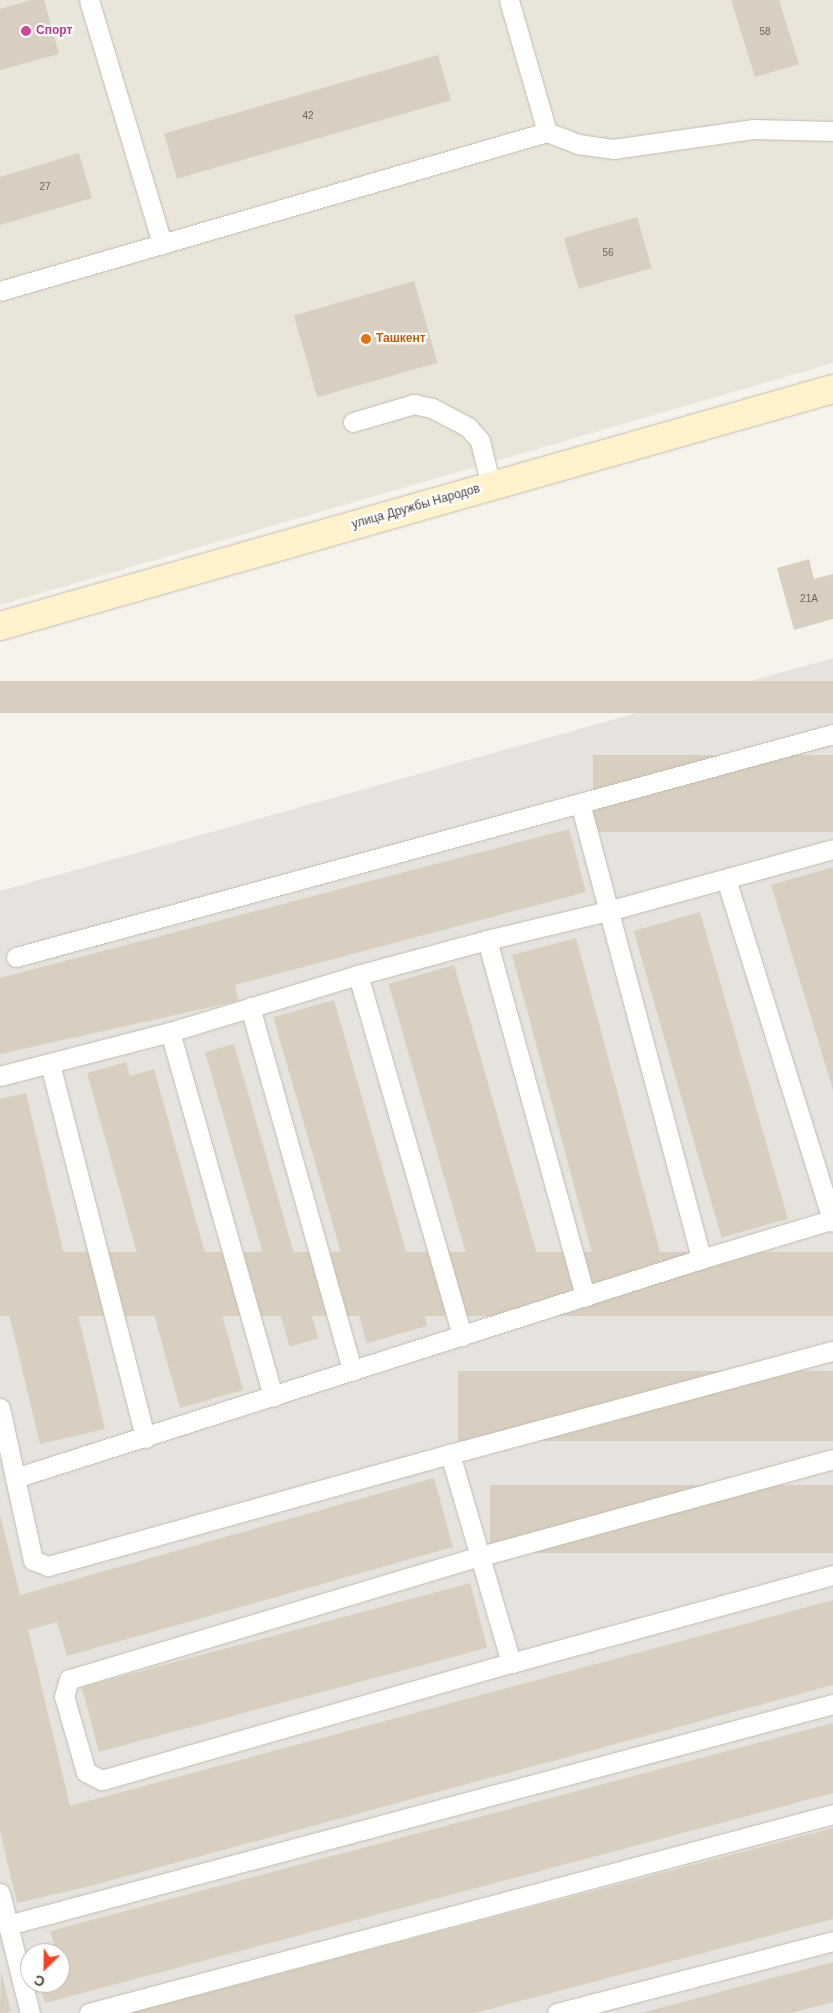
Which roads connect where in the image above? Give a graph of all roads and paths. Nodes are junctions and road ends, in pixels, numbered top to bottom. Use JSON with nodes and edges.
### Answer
{"nodes":[{"id":1,"x":89,"y":0,"type":"edge"},
{"id":2,"x":509,"y":0,"type":"edge"},
{"id":3,"x":833,"y":131,"type":"edge"},
{"id":4,"x":547,"y":132,"type":"junction"},
{"id":5,"x":162,"y":244,"type":"junction"},
{"id":6,"x":0,"y":291,"type":"edge"},
{"id":7,"x":833,"y":389,"type":"edge"},
{"id":8,"x":353,"y":422,"type":"dead end"},
{"id":9,"x":491,"y":486,"type":"junction"},
{"id":10,"x":0,"y":626,"type":"edge"},
{"id":11,"x":833,"y":734,"type":"edge"},
{"id":12,"x":580,"y":804,"type":"junction"},
{"id":13,"x":833,"y":849,"type":"edge"},
{"id":14,"x":726,"y":879,"type":"junction"},
{"id":15,"x":608,"y":911,"type":"junction"},
{"id":16,"x":487,"y":940,"type":"junction"},
{"id":17,"x":16,"y":958,"type":"dead end"},
{"id":18,"x":358,"y":975,"type":"junction"},
{"id":19,"x":250,"y":1007,"type":"junction"},
{"id":20,"x":170,"y":1032,"type":"junction"},
{"id":21,"x":50,"y":1064,"type":"junction"},
{"id":22,"x":0,"y":1076,"type":"edge"},
{"id":23,"x":832,"y":1221,"type":"edge"},
{"id":24,"x":700,"y":1259,"type":"junction"},
{"id":25,"x":585,"y":1297,"type":"junction"},
{"id":26,"x":462,"y":1336,"type":"junction"},
{"id":27,"x":833,"y":1352,"type":"edge"},
{"id":28,"x":352,"y":1371,"type":"junction"},
{"id":29,"x":273,"y":1397,"type":"junction"},
{"id":30,"x":0,"y":1408,"type":"edge"},
{"id":31,"x":146,"y":1438,"type":"junction"},
{"id":32,"x":450,"y":1454,"type":"junction"},
{"id":33,"x":833,"y":1459,"type":"edge"},
{"id":34,"x":15,"y":1478,"type":"junction"},
{"id":35,"x":480,"y":1556,"type":"junction"},
{"id":36,"x":833,"y":1575,"type":"edge"},
{"id":37,"x":511,"y":1663,"type":"junction"},
{"id":38,"x":833,"y":1704,"type":"edge"},
{"id":39,"x":833,"y":1814,"type":"edge"},
{"id":40,"x":0,"y":1893,"type":"edge"},
{"id":41,"x":8,"y":1925,"type":"junction"},
{"id":42,"x":833,"y":1941,"type":"edge"},
{"id":43,"x":30,"y":2013,"type":"edge"},
{"id":44,"x":89,"y":2013,"type":"edge"},
{"id":45,"x":557,"y":2013,"type":"edge"}],
"edges":[{"from":1,"to":5,"type":"lane"},
{"from":2,"to":4,"type":"lane"},
{"from":3,"to":4,"type":"lane"},
{"from":4,"to":5,"type":"lane"},
{"from":5,"to":6,"type":"lane"},
{"from":7,"to":9,"type":"main road","name":"улица Дружбы Народов"},
{"from":8,"to":9,"type":"lane"},
{"from":9,"to":10,"type":"main road","name":"улица Дружбы Народов"},
{"from":11,"to":12,"type":"lane"},
{"from":12,"to":15,"type":"lane"},
{"from":12,"to":17,"type":"lane"},
{"from":13,"to":14,"type":"lane"},
{"from":14,"to":15,"type":"lane"},
{"from":14,"to":23,"type":"lane"},
{"from":15,"to":16,"type":"lane"},
{"from":15,"to":24,"type":"lane"},
{"from":16,"to":18,"type":"lane"},
{"from":16,"to":25,"type":"lane"},
{"from":18,"to":19,"type":"lane"},
{"from":18,"to":26,"type":"lane"},
{"from":19,"to":20,"type":"lane"},
{"from":19,"to":28,"type":"lane"},
{"from":20,"to":21,"type":"lane"},
{"from":20,"to":29,"type":"lane"},
{"from":21,"to":22,"type":"lane"},
{"from":21,"to":31,"type":"lane"},
{"from":23,"to":24,"type":"lane"},
{"from":24,"to":25,"type":"lane"},
{"from":25,"to":26,"type":"lane"},
{"from":26,"to":28,"type":"lane"},
{"from":27,"to":32,"type":"lane"},
{"from":28,"to":29,"type":"lane"},
{"from":29,"to":31,"type":"lane"},
{"from":30,"to":34,"type":"lane"},
{"from":31,"to":34,"type":"lane"},
{"from":32,"to":34,"type":"lane"},
{"from":32,"to":35,"type":"lane"},
{"from":33,"to":35,"type":"lane"},
{"from":35,"to":37,"type":"lane"},
{"from":35,"to":37,"type":"lane"},
{"from":36,"to":37,"type":"lane"},
{"from":38,"to":41,"type":"lane"},
{"from":39,"to":44,"type":"lane"},
{"from":40,"to":41,"type":"lane"},
{"from":41,"to":43,"type":"lane"},
{"from":42,"to":45,"type":"lane"}]}
